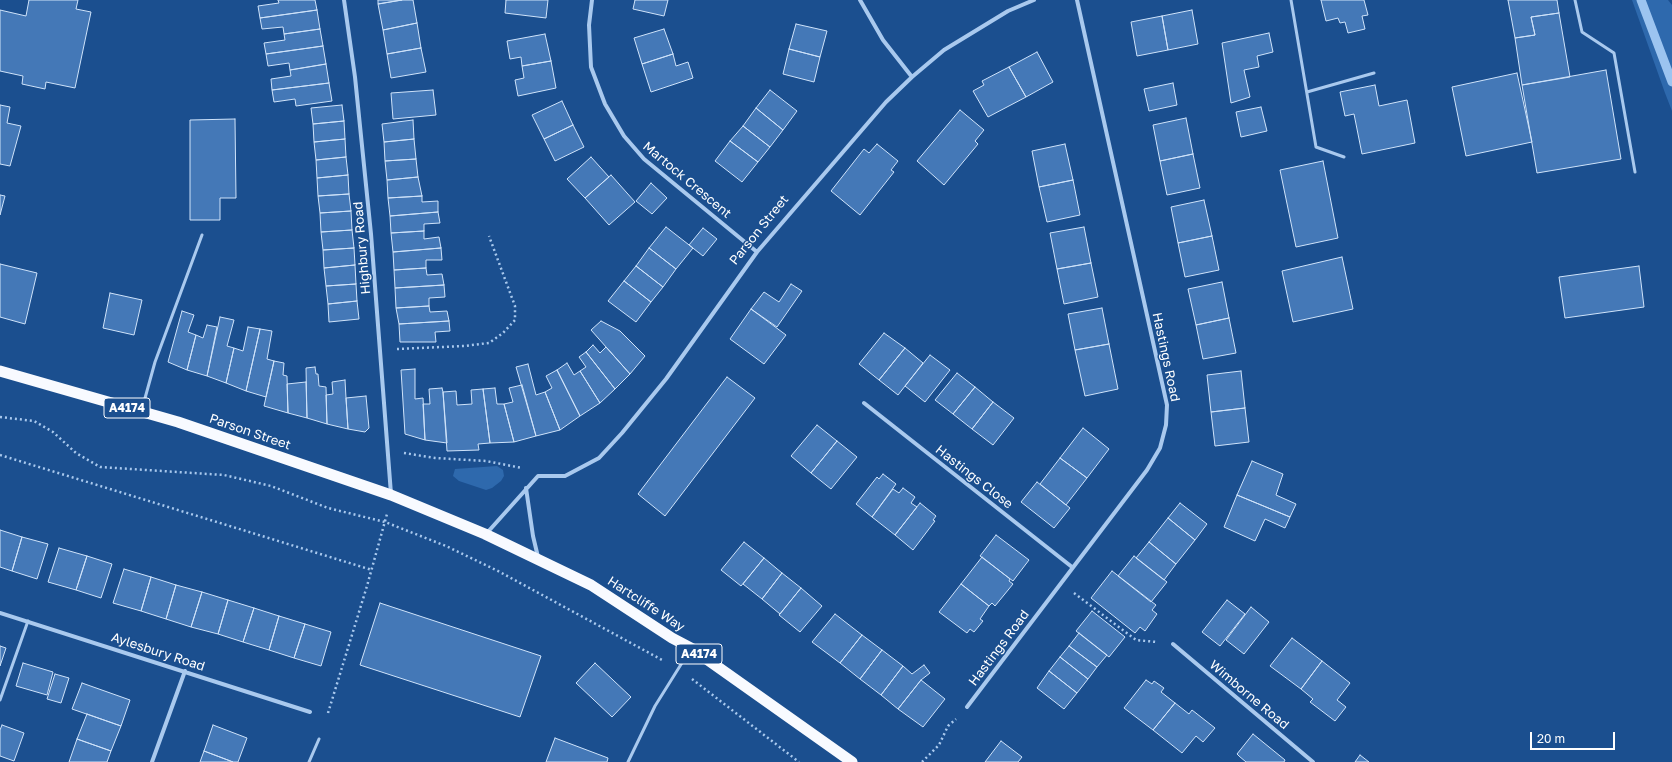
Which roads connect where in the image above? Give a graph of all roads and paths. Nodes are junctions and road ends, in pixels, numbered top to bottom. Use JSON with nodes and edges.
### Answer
{"nodes":[{"id":1,"x":344,"y":0,"type":"edge"},
{"id":2,"x":592,"y":0,"type":"edge"},
{"id":3,"x":860,"y":0,"type":"edge"},
{"id":4,"x":1034,"y":0,"type":"edge"},
{"id":5,"x":1078,"y":0,"type":"edge"},
{"id":6,"x":1291,"y":0,"type":"edge"},
{"id":7,"x":1575,"y":0,"type":"edge"},
{"id":8,"x":1374,"y":74,"type":"dead end"},
{"id":9,"x":912,"y":77,"type":"junction"},
{"id":10,"x":1307,"y":92,"type":"junction"},
{"id":11,"x":1344,"y":157,"type":"dead end"},
{"id":12,"x":1635,"y":172,"type":"dead end"},
{"id":13,"x":202,"y":235,"type":"dead end"},
{"id":14,"x":490,"y":236,"type":"dead end"},
{"id":15,"x":757,"y":252,"type":"junction"},
{"id":16,"x":380,"y":350,"type":"junction"},
{"id":17,"x":0,"y":371,"type":"edge"},
{"id":18,"x":864,"y":403,"type":"dead end"},
{"id":19,"x":141,"y":413,"type":"junction"},
{"id":20,"x":0,"y":417,"type":"edge"},
{"id":21,"x":388,"y":451,"type":"junction"},
{"id":22,"x":0,"y":455,"type":"edge"},
{"id":23,"x":529,"y":469,"type":"dead end"},
{"id":24,"x":526,"y":488,"type":"junction"},
{"id":25,"x":391,"y":495,"type":"junction"},
{"id":26,"x":385,"y":522,"type":"junction"},
{"id":27,"x":485,"y":534,"type":"junction"},
{"id":28,"x":539,"y":559,"type":"junction"},
{"id":29,"x":1072,"y":567,"type":"junction"},
{"id":30,"x":372,"y":570,"type":"junction"},
{"id":31,"x":1061,"y":582,"type":"junction"},
{"id":32,"x":0,"y":613,"type":"edge"},
{"id":33,"x":28,"y":621,"type":"junction"},
{"id":34,"x":1173,"y":644,"type":"joint"},
{"id":35,"x":691,"y":648,"type":"junction"},
{"id":36,"x":677,"y":668,"type":"junction"},
{"id":37,"x":185,"y":671,"type":"junction"},
{"id":38,"x":0,"y":700,"type":"edge"},
{"id":39,"x":967,"y":707,"type":"joint"},
{"id":40,"x":310,"y":712,"type":"dead end"},
{"id":41,"x":319,"y":740,"type":"joint"},
{"id":42,"x":152,"y":762,"type":"edge"},
{"id":43,"x":309,"y":762,"type":"edge"},
{"id":44,"x":628,"y":762,"type":"edge"},
{"id":45,"x":799,"y":762,"type":"edge"},
{"id":46,"x":852,"y":762,"type":"edge"},
{"id":47,"x":922,"y":762,"type":"edge"},
{"id":48,"x":1313,"y":762,"type":"edge"}],
"edges":[{"from":1,"to":16,"type":"street","name":"Highbury Road"},
{"from":2,"to":15,"type":"street","name":"Martock Crescent"},
{"from":3,"to":9,"type":"street"},
{"from":4,"to":9,"type":"street","name":"Parson Street"},
{"from":5,"to":29,"type":"street","name":"Hastings Road"},
{"from":6,"to":10,"type":"lane"},
{"from":7,"to":12,"type":"lane"},
{"from":8,"to":10,"type":"lane"},
{"from":9,"to":15,"type":"street","name":"Parson Street"},
{"from":10,"to":11,"type":"lane"},
{"from":13,"to":19,"type":"lane"},
{"from":14,"to":16,"type":"path"},
{"from":15,"to":24,"type":"street","name":"Parson Street"},
{"from":16,"to":21,"type":"street","name":"Highbury Road"},
{"from":17,"to":19,"type":"highway","name":"Parson Street","number":"A4174"},
{"from":18,"to":29,"type":"street","name":"Hastings Close"},
{"from":19,"to":25,"type":"highway","name":"Parson Street","number":"A4174"},
{"from":20,"to":26,"type":"path"},
{"from":21,"to":23,"type":"path"},
{"from":21,"to":25,"type":"street","name":"Highbury Road"},
{"from":22,"to":30,"type":"path"},
{"from":24,"to":27,"type":"street","name":"Parson Street"},
{"from":24,"to":28,"type":"street"},
{"from":25,"to":26,"type":"path"},
{"from":25,"to":27,"type":"highway","name":"Parson Street","number":"A4174"},
{"from":26,"to":30,"type":"path"},
{"from":26,"to":36,"type":"path"},
{"from":27,"to":28,"type":"highway","name":"Parson Street","number":"A4174"},
{"from":28,"to":35,"type":"highway","name":"Hartcliffe Way","number":"A4174"},
{"from":29,"to":31,"type":"street","name":"Hastings Road"},
{"from":30,"to":41,"type":"path"},
{"from":31,"to":34,"type":"path"},
{"from":31,"to":39,"type":"street","name":"Hastings Road"},
{"from":32,"to":33,"type":"street","name":"Aylesbury Road"},
{"from":33,"to":37,"type":"street","name":"Aylesbury Road"},
{"from":33,"to":38,"type":"lane"},
{"from":34,"to":48,"type":"street","name":"Wimborne Road"},
{"from":35,"to":36,"type":"lane"},
{"from":35,"to":46,"type":"highway","name":"Hartcliffe Way","number":"A4174"},
{"from":36,"to":44,"type":"lane"},
{"from":36,"to":45,"type":"path"},
{"from":37,"to":40,"type":"street","name":"Aylesbury Road"},
{"from":37,"to":42,"type":"street"},
{"from":39,"to":47,"type":"path"},
{"from":41,"to":43,"type":"lane"}]}
